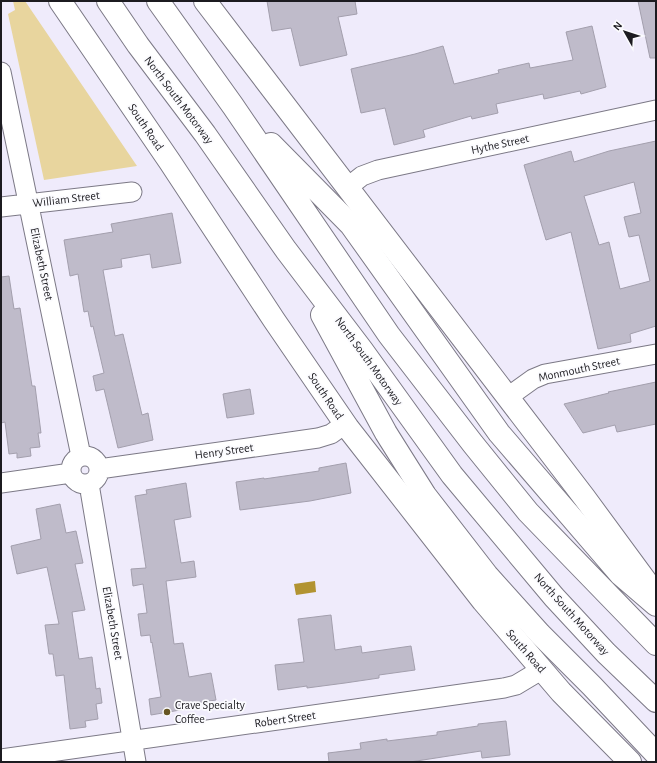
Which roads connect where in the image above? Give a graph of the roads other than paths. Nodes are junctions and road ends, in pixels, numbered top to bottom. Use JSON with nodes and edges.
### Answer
{"nodes":[{"id":1,"x":60,"y":1,"type":"edge"},
{"id":2,"x":108,"y":1,"type":"edge"},
{"id":3,"x":158,"y":1,"type":"edge"},
{"id":4,"x":205,"y":1,"type":"edge"},
{"id":5,"x":1,"y":72,"type":"edge"},
{"id":6,"x":234,"y":106,"type":"junction"},
{"id":7,"x":656,"y":110,"type":"edge"},
{"id":8,"x":348,"y":187,"type":"junction"},
{"id":9,"x":132,"y":192,"type":"dead end"},
{"id":10,"x":29,"y":204,"type":"junction"},
{"id":11,"x":1,"y":207,"type":"edge"},
{"id":12,"x":286,"y":250,"type":"junction"},
{"id":13,"x":656,"y":354,"type":"edge"},
{"id":14,"x":508,"y":397,"type":"junction"},
{"id":15,"x":345,"y":424,"type":"junction"},
{"id":16,"x":81,"y":456,"type":"junction"},
{"id":17,"x":99,"y":468,"type":"junction"},
{"id":18,"x":71,"y":473,"type":"junction"},
{"id":19,"x":1,"y":483,"type":"edge"},
{"id":20,"x":88,"y":484,"type":"junction"},
{"id":21,"x":656,"y":595,"type":"edge"},
{"id":22,"x":656,"y":606,"type":"edge"},
{"id":23,"x":656,"y":644,"type":"edge"},
{"id":24,"x":541,"y":670,"type":"junction"},
{"id":25,"x":656,"y":701,"type":"edge"},
{"id":26,"x":133,"y":741,"type":"junction"},
{"id":27,"x":656,"y":754,"type":"edge"},
{"id":28,"x":1,"y":759,"type":"edge"},
{"id":29,"x":136,"y":762,"type":"edge"},
{"id":30,"x":630,"y":762,"type":"edge"}],
"edges":[{"from":1,"to":15,"type":"main road","name":"South Road"},
{"from":2,"to":12,"type":"main road","name":"North South Motorway"},
{"from":3,"to":6,"type":"main road"},
{"from":4,"to":8,"type":"main road"},
{"from":5,"to":10,"type":"street","name":"Elizabeth Street"},
{"from":6,"to":22,"type":"main road"},
{"from":6,"to":23,"type":"main road"},
{"from":7,"to":8,"type":"street","name":"Hythe Street"},
{"from":8,"to":14,"type":"main road"},
{"from":9,"to":10,"type":"street","name":"William Street"},
{"from":10,"to":11,"type":"street","name":"William Street"},
{"from":10,"to":16,"type":"street","name":"Elizabeth Street"},
{"from":12,"to":25,"type":"main road","name":"North South Motorway"},
{"from":12,"to":27,"type":"main road"},
{"from":13,"to":14,"type":"street","name":"Monmouth Street"},
{"from":14,"to":21,"type":"main road"},
{"from":15,"to":17,"type":"street","name":"Henry Street"},
{"from":15,"to":24,"type":"main road","name":"South Road"},
{"from":16,"to":17,"type":"street"},
{"from":16,"to":18,"type":"street"},
{"from":17,"to":20,"type":"street"},
{"from":18,"to":19,"type":"street"},
{"from":18,"to":20,"type":"street"},
{"from":20,"to":26,"type":"street","name":"Elizabeth Street"},
{"from":24,"to":26,"type":"street","name":"Robert Street"},
{"from":24,"to":30,"type":"main road","name":"South Road"},
{"from":26,"to":28,"type":"street","name":"Robert Street"},
{"from":26,"to":29,"type":"street","name":"Elizabeth Street"}]}
